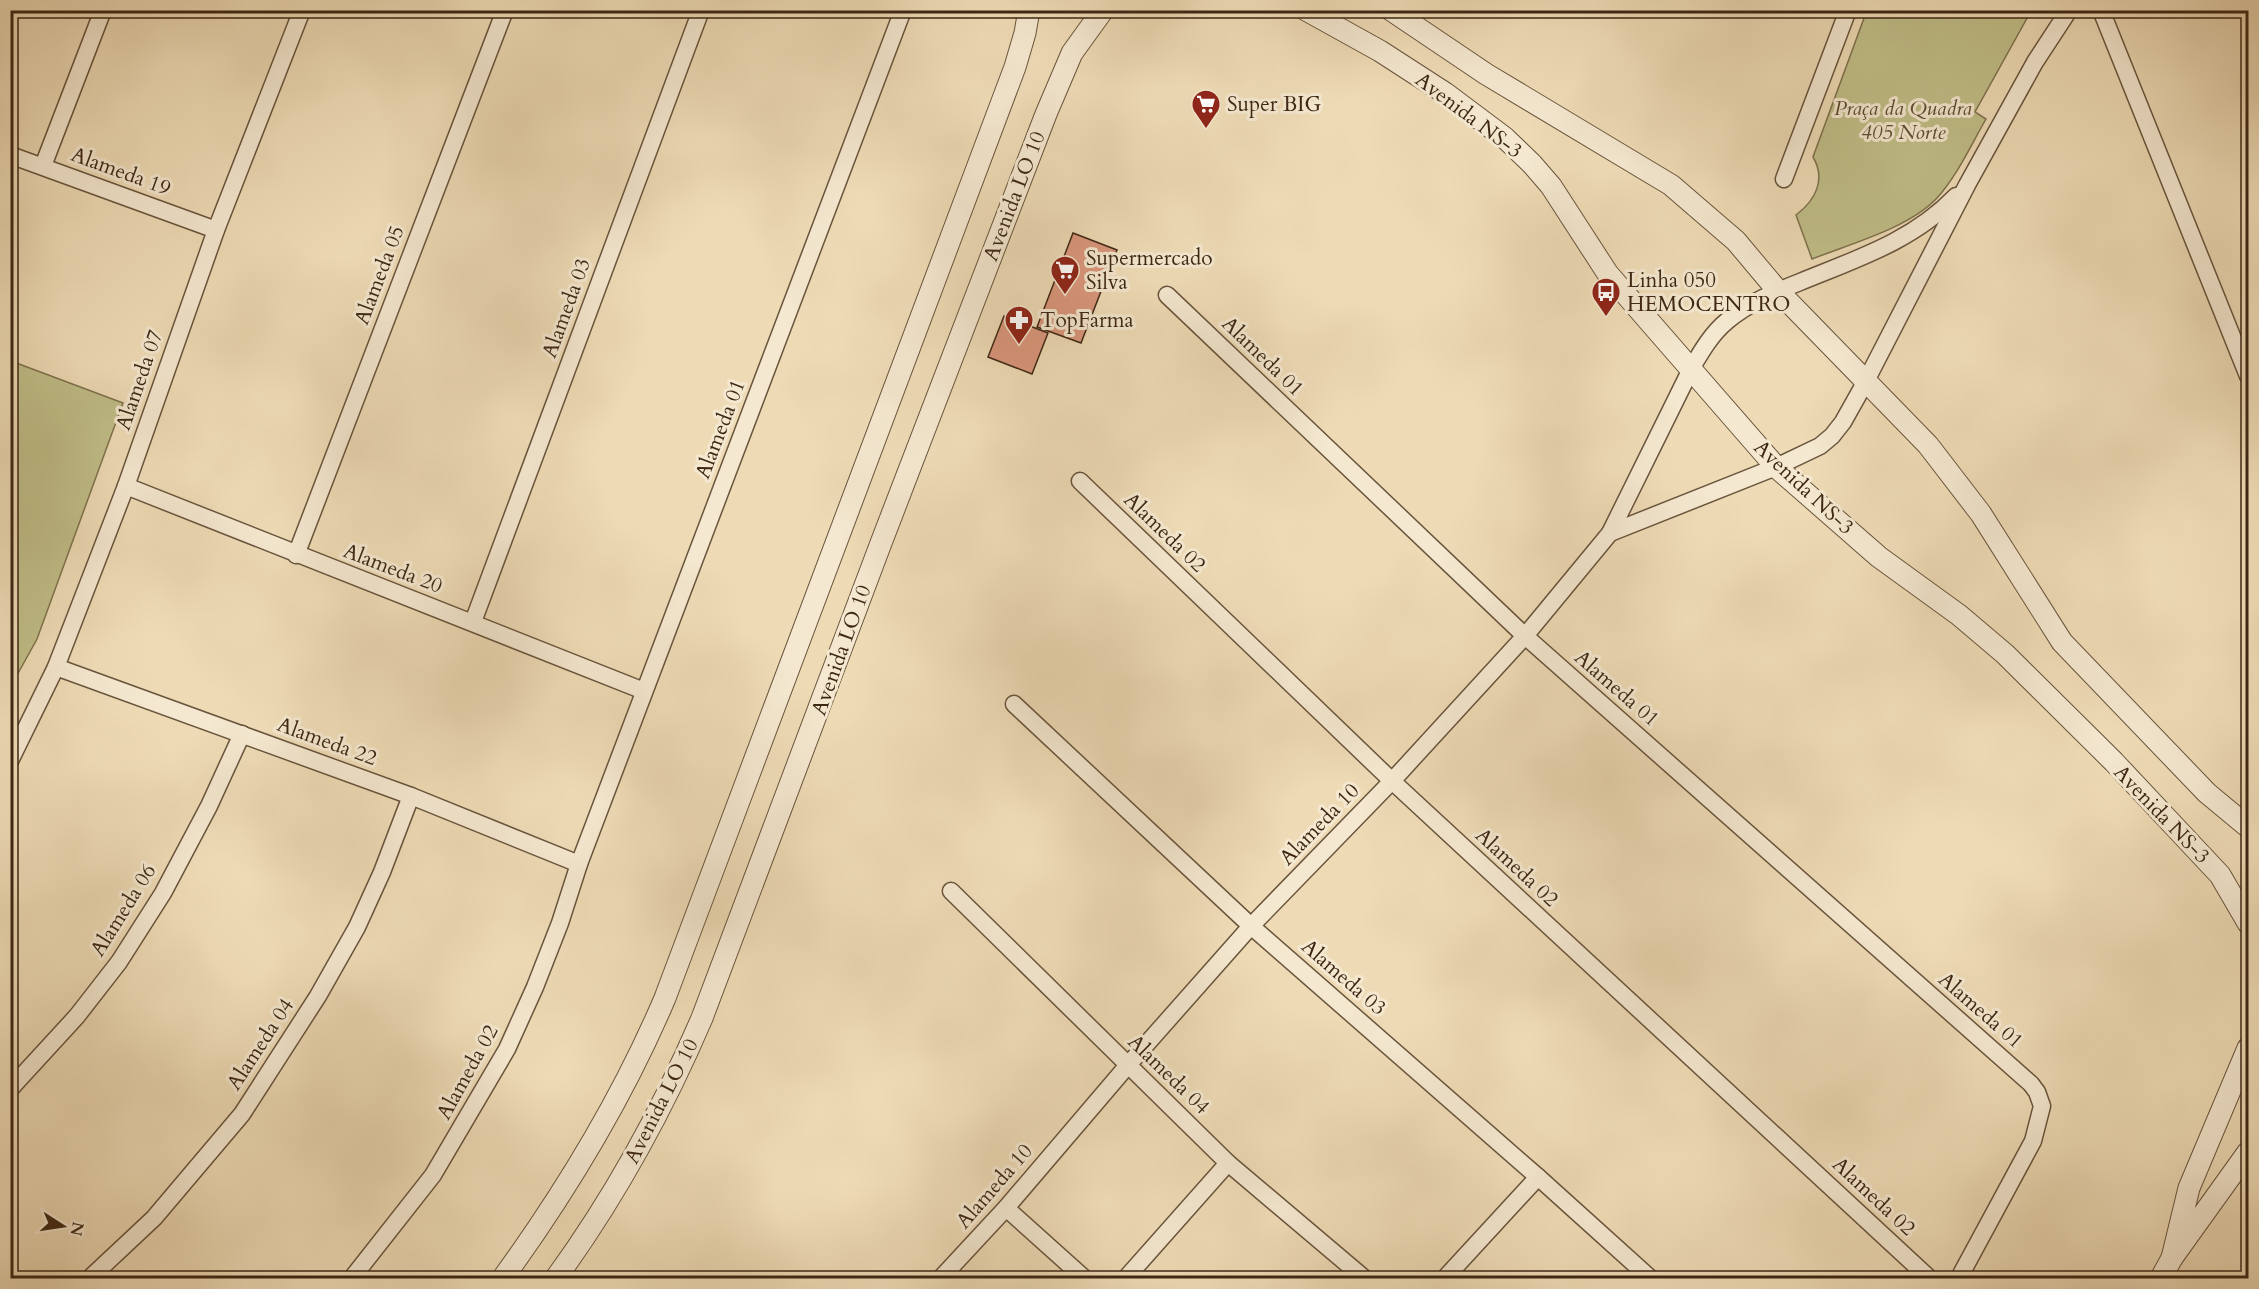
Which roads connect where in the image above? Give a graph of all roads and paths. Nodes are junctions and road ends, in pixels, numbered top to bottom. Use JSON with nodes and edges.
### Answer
{"nodes":[{"id":1,"x":103,"y":10,"type":"edge"},
{"id":2,"x":302,"y":10,"type":"edge"},
{"id":3,"x":505,"y":10,"type":"edge"},
{"id":4,"x":700,"y":10,"type":"edge"},
{"id":5,"x":903,"y":10,"type":"edge"},
{"id":6,"x":1029,"y":10,"type":"edge"},
{"id":7,"x":1103,"y":10,"type":"edge"},
{"id":8,"x":1306,"y":10,"type":"edge"},
{"id":9,"x":1391,"y":10,"type":"edge"},
{"id":10,"x":1848,"y":10,"type":"edge"},
{"id":11,"x":2069,"y":10,"type":"edge"},
{"id":12,"x":2101,"y":10,"type":"edge"},
{"id":13,"x":10,"y":155,"type":"edge"},
{"id":14,"x":43,"y":166,"type":"junction"},
{"id":15,"x":1784,"y":179,"type":"dead end"},
{"id":16,"x":1967,"y":185,"type":"junction"},
{"id":17,"x":216,"y":230,"type":"junction"},
{"id":18,"x":1778,"y":291,"type":"junction"},
{"id":19,"x":1167,"y":295,"type":"dead end"},
{"id":20,"x":1691,"y":369,"type":"junction"},
{"id":21,"x":2248,"y":376,"type":"edge"},
{"id":22,"x":1866,"y":381,"type":"junction"},
{"id":23,"x":1776,"y":467,"type":"junction"},
{"id":24,"x":1080,"y":481,"type":"dead end"},
{"id":25,"x":126,"y":486,"type":"junction"},
{"id":26,"x":1610,"y":533,"type":"junction"},
{"id":27,"x":296,"y":555,"type":"junction"},
{"id":28,"x":473,"y":622,"type":"junction"},
{"id":29,"x":1525,"y":636,"type":"junction"},
{"id":30,"x":56,"y":667,"type":"junction"},
{"id":31,"x":644,"y":691,"type":"junction"},
{"id":32,"x":1014,"y":704,"type":"dead end"},
{"id":33,"x":242,"y":734,"type":"junction"},
{"id":34,"x":10,"y":761,"type":"edge"},
{"id":35,"x":1392,"y":782,"type":"junction"},
{"id":36,"x":411,"y":796,"type":"junction"},
{"id":37,"x":2248,"y":827,"type":"edge"},
{"id":38,"x":579,"y":864,"type":"junction"},
{"id":39,"x":951,"y":891,"type":"dead end"},
{"id":40,"x":2248,"y":923,"type":"edge"},
{"id":41,"x":1251,"y":926,"type":"junction"},
{"id":42,"x":2248,"y":1048,"type":"edge"},
{"id":43,"x":1128,"y":1065,"type":"junction"},
{"id":44,"x":10,"y":1089,"type":"edge"},
{"id":45,"x":2248,"y":1152,"type":"edge"},
{"id":46,"x":1228,"y":1163,"type":"junction"},
{"id":47,"x":1538,"y":1177,"type":"junction"},
{"id":48,"x":1006,"y":1208,"type":"junction"},
{"id":49,"x":2172,"y":1258,"type":"junction"},
{"id":50,"x":90,"y":1278,"type":"edge"},
{"id":51,"x":352,"y":1278,"type":"edge"},
{"id":52,"x":503,"y":1278,"type":"edge"},
{"id":53,"x":556,"y":1278,"type":"edge"},
{"id":54,"x":941,"y":1278,"type":"edge"},
{"id":55,"x":1084,"y":1278,"type":"edge"},
{"id":56,"x":1126,"y":1278,"type":"edge"},
{"id":57,"x":1364,"y":1278,"type":"edge"},
{"id":58,"x":1445,"y":1278,"type":"edge"},
{"id":59,"x":1650,"y":1278,"type":"edge"},
{"id":60,"x":1929,"y":1278,"type":"edge"},
{"id":61,"x":1959,"y":1278,"type":"edge"},
{"id":62,"x":2161,"y":1278,"type":"edge"}],
"edges":[{"from":1,"to":14,"type":"street"},
{"from":2,"to":17,"type":"street","name":"Alameda 07"},
{"from":3,"to":27,"type":"street","name":"Alameda 05"},
{"from":4,"to":28,"type":"street","name":"Alameda 03"},
{"from":5,"to":31,"type":"street","name":"Alameda 01"},
{"from":6,"to":52,"type":"street","name":"Avenida LO 10"},
{"from":7,"to":53,"type":"street","name":"Avenida LO 10"},
{"from":8,"to":20,"type":"street","name":"Avenida NS-3"},
{"from":9,"to":18,"type":"street","name":"Avenida NS-3"},
{"from":10,"to":15,"type":"street"},
{"from":11,"to":16,"type":"street"},
{"from":12,"to":21,"type":"street"},
{"from":13,"to":14,"type":"street","name":"Alameda 19"},
{"from":14,"to":17,"type":"street","name":"Alameda 19"},
{"from":16,"to":18,"type":"street"},
{"from":16,"to":22,"type":"street"},
{"from":17,"to":25,"type":"street","name":"Alameda 07"},
{"from":18,"to":20,"type":"street"},
{"from":18,"to":22,"type":"street","name":"Avenida NS-3"},
{"from":19,"to":29,"type":"street","name":"Alameda 01"},
{"from":20,"to":23,"type":"street","name":"Avenida NS-3"},
{"from":20,"to":26,"type":"street"},
{"from":22,"to":23,"type":"street"},
{"from":22,"to":37,"type":"street","name":"Avenida NS-3"},
{"from":23,"to":26,"type":"street","name":"Alameda 10"},
{"from":23,"to":40,"type":"street","name":"Avenida NS-3"},
{"from":24,"to":35,"type":"street","name":"Alameda 02"},
{"from":25,"to":27,"type":"street","name":"Alameda 20"},
{"from":25,"to":30,"type":"street","name":"Alameda 07"},
{"from":26,"to":29,"type":"street","name":"Alameda 10"},
{"from":27,"to":28,"type":"street","name":"Alameda 20"},
{"from":28,"to":31,"type":"street","name":"Alameda 20"},
{"from":29,"to":35,"type":"street","name":"Alameda 10"},
{"from":29,"to":61,"type":"street","name":"Alameda 01"},
{"from":30,"to":33,"type":"street","name":"Alameda 22"},
{"from":30,"to":34,"type":"street","name":"Alameda 07"},
{"from":31,"to":38,"type":"street","name":"Alameda 01"},
{"from":32,"to":41,"type":"street","name":"Alameda 03"},
{"from":33,"to":36,"type":"street","name":"Alameda 22"},
{"from":33,"to":44,"type":"street","name":"Alameda 06"},
{"from":35,"to":41,"type":"street","name":"Alameda 10"},
{"from":35,"to":60,"type":"street","name":"Alameda 02"},
{"from":36,"to":38,"type":"street","name":"Alameda 22"},
{"from":36,"to":50,"type":"street","name":"Alameda 04"},
{"from":38,"to":51,"type":"street","name":"Alameda 02"},
{"from":39,"to":43,"type":"street","name":"Alameda 04"},
{"from":41,"to":43,"type":"street","name":"Alameda 10"},
{"from":41,"to":47,"type":"street","name":"Alameda 03"},
{"from":42,"to":49,"type":"street"},
{"from":43,"to":46,"type":"street","name":"Alameda 04"},
{"from":43,"to":48,"type":"street","name":"Alameda 10"},
{"from":45,"to":49,"type":"street"},
{"from":46,"to":56,"type":"street"},
{"from":46,"to":57,"type":"street","name":"Alameda 04"},
{"from":47,"to":58,"type":"street"},
{"from":47,"to":59,"type":"street","name":"Alameda 03"},
{"from":48,"to":54,"type":"street","name":"Alameda 10"},
{"from":48,"to":55,"type":"street"},
{"from":49,"to":62,"type":"street"}]}
